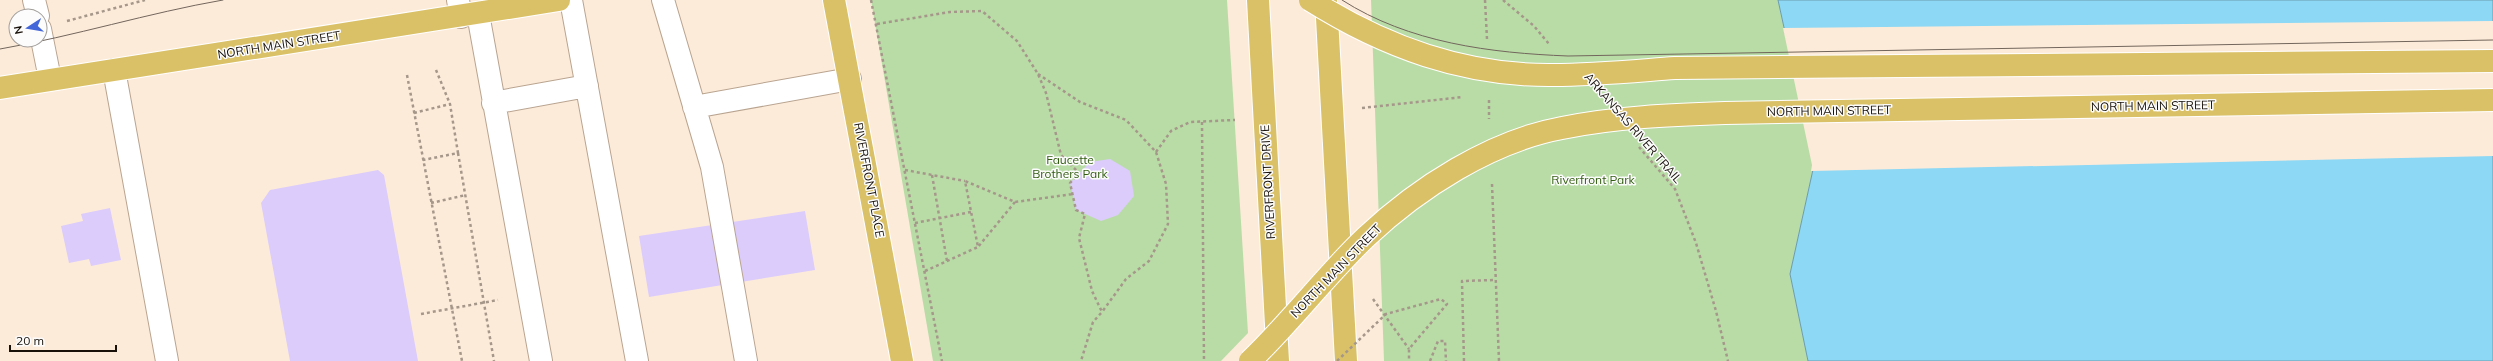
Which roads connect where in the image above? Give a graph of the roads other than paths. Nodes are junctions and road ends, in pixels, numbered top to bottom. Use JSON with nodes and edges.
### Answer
{"nodes":[{"id":1,"x":559,"y":0,"type":"edge"},
{"id":2,"x":571,"y":0,"type":"edge"},
{"id":3,"x":663,"y":0,"type":"edge"},
{"id":4,"x":834,"y":0,"type":"edge"},
{"id":5,"x":1310,"y":0,"type":"edge"},
{"id":6,"x":1326,"y":0,"type":"edge"},
{"id":7,"x":1258,"y":2,"type":"edge"},
{"id":8,"x":466,"y":10,"type":"edge"},
{"id":9,"x":44,"y":48,"type":"edge"},
{"id":10,"x":2493,"y":61,"type":"edge"},
{"id":11,"x":114,"y":70,"type":"junction"},
{"id":12,"x":50,"y":79,"type":"junction"},
{"id":13,"x":850,"y":79,"type":"junction"},
{"id":14,"x":587,"y":86,"type":"junction"},
{"id":15,"x":0,"y":88,"type":"edge"},
{"id":16,"x":2493,"y":100,"type":"edge"},
{"id":17,"x":493,"y":103,"type":"junction"},
{"id":18,"x":694,"y":107,"type":"junction"},
{"id":19,"x":167,"y":361,"type":"edge"},
{"id":20,"x":541,"y":361,"type":"edge"},
{"id":21,"x":637,"y":361,"type":"edge"},
{"id":22,"x":746,"y":361,"type":"edge"},
{"id":23,"x":902,"y":361,"type":"edge"},
{"id":24,"x":1250,"y":361,"type":"edge"},
{"id":25,"x":1278,"y":361,"type":"edge"},
{"id":26,"x":1346,"y":361,"type":"edge"}],
"edges":[{"from":1,"to":8,"type":"main road","name":"NORTH MAIN STREET"},
{"from":2,"to":14,"type":"lane"},
{"from":3,"to":18,"type":"lane"},
{"from":4,"to":13,"type":"main road","name":"RIVERFRONT PLACE"},
{"from":5,"to":10,"type":"main road","bridge":true},
{"from":6,"to":26,"type":"main road"},
{"from":7,"to":25,"type":"main road","name":"RIVERFRONT DRIVE"},
{"from":8,"to":11,"type":"main road","name":"NORTH MAIN STREET"},
{"from":8,"to":17,"type":"lane"},
{"from":9,"to":12,"type":"lane"},
{"from":11,"to":12,"type":"main road","name":"NORTH MAIN STREET"},
{"from":11,"to":19,"type":"lane"},
{"from":12,"to":15,"type":"main road","name":"NORTH MAIN STREET"},
{"from":13,"to":18,"type":"lane"},
{"from":13,"to":23,"type":"main road","name":"RIVERFRONT PLACE"},
{"from":14,"to":17,"type":"lane"},
{"from":14,"to":21,"type":"lane"},
{"from":16,"to":24,"type":"main road","name":"NORTH MAIN STREET","bridge":true},
{"from":17,"to":20,"type":"lane"},
{"from":18,"to":22,"type":"lane"}]}
